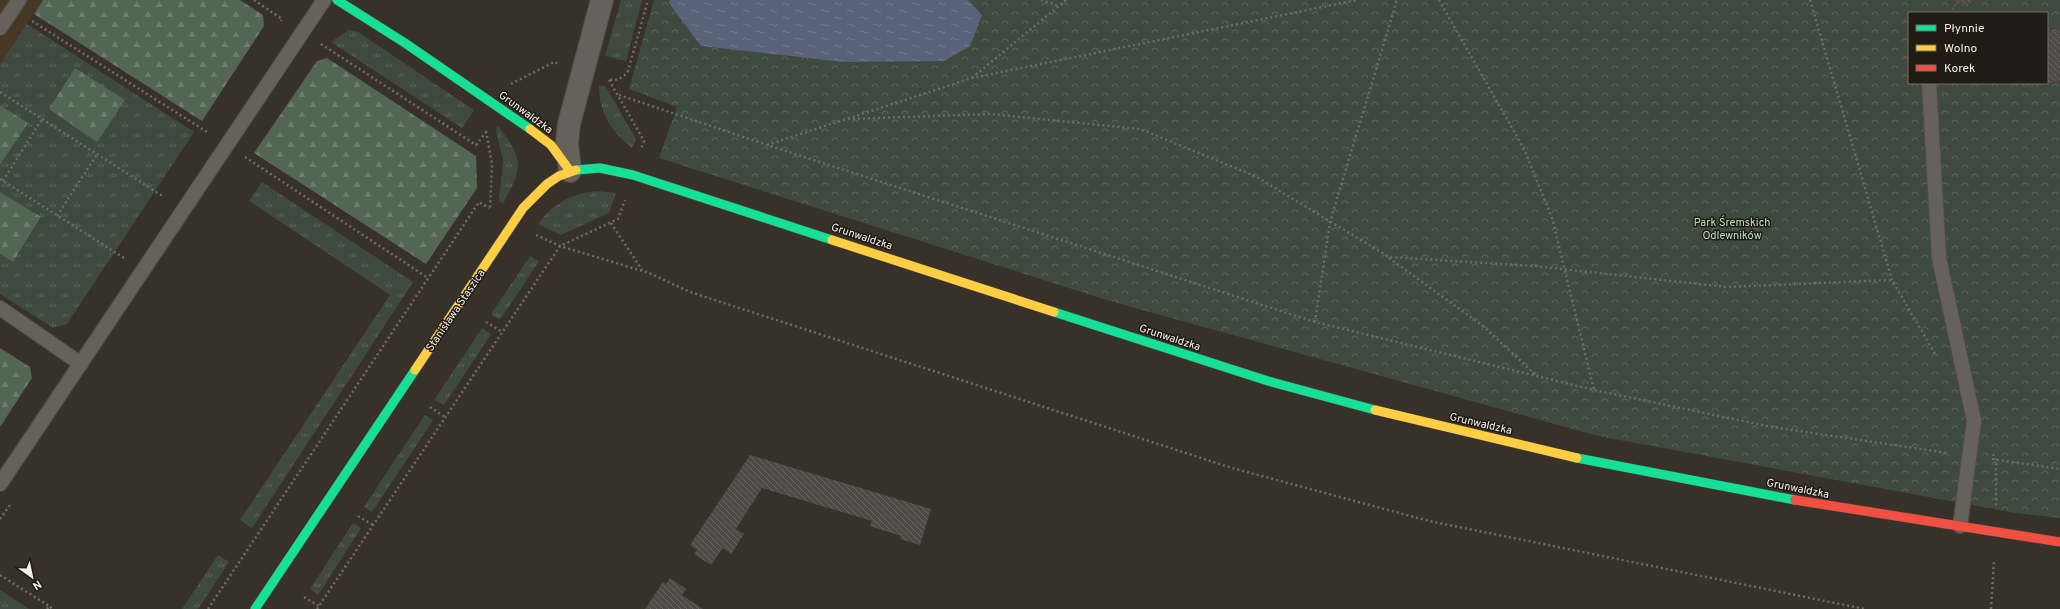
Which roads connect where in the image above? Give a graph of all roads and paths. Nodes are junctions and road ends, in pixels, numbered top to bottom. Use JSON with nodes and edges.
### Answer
{"nodes":[{"id":1,"x":19,"y":0,"type":"edge"},
{"id":2,"x":324,"y":0,"type":"edge"},
{"id":3,"x":337,"y":0,"type":"edge"},
{"id":4,"x":602,"y":0,"type":"edge"},
{"id":5,"x":648,"y":0,"type":"edge"},
{"id":6,"x":1041,"y":0,"type":"edge"},
{"id":7,"x":1066,"y":0,"type":"edge"},
{"id":8,"x":1358,"y":0,"type":"edge"},
{"id":9,"x":1397,"y":0,"type":"edge"},
{"id":10,"x":1439,"y":0,"type":"edge"},
{"id":11,"x":1810,"y":0,"type":"edge"},
{"id":12,"x":1059,"y":6,"type":"junction"},
{"id":13,"x":30,"y":19,"type":"dead end"},
{"id":14,"x":0,"y":28,"type":"edge"},
{"id":15,"x":318,"y":43,"type":"dead end"},
{"id":16,"x":972,"y":78,"type":"junction"},
{"id":17,"x":610,"y":80,"type":"dead end"},
{"id":18,"x":1929,"y":84,"type":"edge"},
{"id":19,"x":0,"y":92,"type":"edge"},
{"id":20,"x":42,"y":119,"type":"junction"},
{"id":21,"x":848,"y":119,"type":"junction"},
{"id":22,"x":207,"y":132,"type":"dead end"},
{"id":23,"x":486,"y":132,"type":"dead end"},
{"id":24,"x":767,"y":145,"type":"junction"},
{"id":25,"x":97,"y":154,"type":"junction"},
{"id":26,"x":239,"y":162,"type":"dead end"},
{"id":27,"x":570,"y":171,"type":"junction"},
{"id":28,"x":633,"y":175,"type":"junction"},
{"id":29,"x":1,"y":180,"type":"edge"},
{"id":30,"x":164,"y":198,"type":"dead end"},
{"id":31,"x":489,"y":208,"type":"dead end"},
{"id":32,"x":57,"y":216,"type":"junction"},
{"id":33,"x":1330,"y":222,"type":"junction"},
{"id":34,"x":610,"y":223,"type":"junction"},
{"id":35,"x":560,"y":246,"type":"junction"},
{"id":36,"x":1389,"y":257,"type":"junction"},
{"id":37,"x":124,"y":258,"type":"dead end"},
{"id":38,"x":1564,"y":270,"type":"junction"},
{"id":39,"x":642,"y":271,"type":"junction"},
{"id":40,"x":428,"y":278,"type":"junction"},
{"id":41,"x":1892,"y":280,"type":"junction"},
{"id":42,"x":0,"y":308,"type":"edge"},
{"id":43,"x":486,"y":322,"type":"dead end"},
{"id":44,"x":1315,"y":322,"type":"junction"},
{"id":45,"x":502,"y":332,"type":"junction"},
{"id":46,"x":1939,"y":361,"type":"dead end"},
{"id":47,"x":81,"y":364,"type":"junction"},
{"id":48,"x":1538,"y":376,"type":"junction"},
{"id":49,"x":1594,"y":390,"type":"junction"},
{"id":50,"x":430,"y":408,"type":"dead end"},
{"id":51,"x":445,"y":418,"type":"junction"},
{"id":52,"x":1974,"y":421,"type":"junction"},
{"id":53,"x":1970,"y":456,"type":"junction"},
{"id":54,"x":1996,"y":460,"type":"junction"},
{"id":55,"x":2060,"y":469,"type":"edge"},
{"id":56,"x":0,"y":484,"type":"edge"},
{"id":57,"x":358,"y":516,"type":"dead end"},
{"id":58,"x":373,"y":525,"type":"junction"},
{"id":59,"x":1960,"y":526,"type":"junction"},
{"id":60,"x":2060,"y":542,"type":"edge"},
{"id":61,"x":0,"y":575,"type":"edge"},
{"id":62,"x":304,"y":597,"type":"dead end"},
{"id":63,"x":48,"y":608,"type":"edge"},
{"id":64,"x":318,"y":608,"type":"edge"},
{"id":65,"x":53,"y":609,"type":"edge"},
{"id":66,"x":208,"y":609,"type":"edge"},
{"id":67,"x":255,"y":609,"type":"edge"},
{"id":68,"x":1865,"y":609,"type":"edge"}],
"edges":[{"from":1,"to":14,"type":"lane"},
{"from":2,"to":47,"type":"lane"},
{"from":3,"to":27,"type":"main road","name":"Grunwaldzka"},
{"from":4,"to":27,"type":"street"},
{"from":5,"to":17,"type":"path"},
{"from":6,"to":12,"type":"path"},
{"from":7,"to":12,"type":"path"},
{"from":8,"to":16,"type":"path"},
{"from":9,"to":33,"type":"path"},
{"from":10,"to":38,"type":"path"},
{"from":11,"to":41,"type":"path"},
{"from":12,"to":16,"type":"path"},
{"from":13,"to":22,"type":"path"},
{"from":15,"to":23,"type":"path"},
{"from":16,"to":21,"type":"path"},
{"from":18,"to":52,"type":"lane"},
{"from":19,"to":20,"type":"path"},
{"from":20,"to":25,"type":"path"},
{"from":20,"to":29,"type":"path"},
{"from":21,"to":24,"type":"path"},
{"from":21,"to":33,"type":"path"},
{"from":24,"to":28,"type":"path"},
{"from":24,"to":44,"type":"path"},
{"from":25,"to":30,"type":"path"},
{"from":25,"to":32,"type":"path"},
{"from":26,"to":40,"type":"path"},
{"from":27,"to":28,"type":"main road","name":"Grunwaldzka"},
{"from":27,"to":67,"type":"main road","name":"Stanisława Staszica"},
{"from":28,"to":34,"type":"path"},
{"from":28,"to":59,"type":"main road","name":"Grunwaldzka"},
{"from":29,"to":32,"type":"path"},
{"from":31,"to":40,"type":"path"},
{"from":32,"to":37,"type":"path"},
{"from":33,"to":36,"type":"path"},
{"from":33,"to":44,"type":"path"},
{"from":34,"to":35,"type":"path"},
{"from":34,"to":39,"type":"path"},
{"from":35,"to":39,"type":"path"},
{"from":35,"to":45,"type":"path"},
{"from":36,"to":38,"type":"path"},
{"from":36,"to":48,"type":"path"},
{"from":38,"to":41,"type":"path"},
{"from":38,"to":49,"type":"path"},
{"from":39,"to":68,"type":"path"},
{"from":40,"to":66,"type":"path"},
{"from":41,"to":46,"type":"path"},
{"from":42,"to":47,"type":"lane"},
{"from":43,"to":45,"type":"path"},
{"from":44,"to":48,"type":"path"},
{"from":45,"to":51,"type":"path"},
{"from":47,"to":56,"type":"lane"},
{"from":48,"to":49,"type":"path"},
{"from":49,"to":53,"type":"path"},
{"from":50,"to":51,"type":"path"},
{"from":51,"to":58,"type":"path"},
{"from":52,"to":53,"type":"lane"},
{"from":52,"to":54,"type":"path"},
{"from":53,"to":54,"type":"path"},
{"from":53,"to":59,"type":"lane"},
{"from":54,"to":55,"type":"path"},
{"from":57,"to":58,"type":"path"},
{"from":58,"to":64,"type":"path"},
{"from":59,"to":60,"type":"main road","name":"Grunwaldzka"},
{"from":61,"to":63,"type":"path"},
{"from":62,"to":64,"type":"path"},
{"from":63,"to":65,"type":"path"}]}
